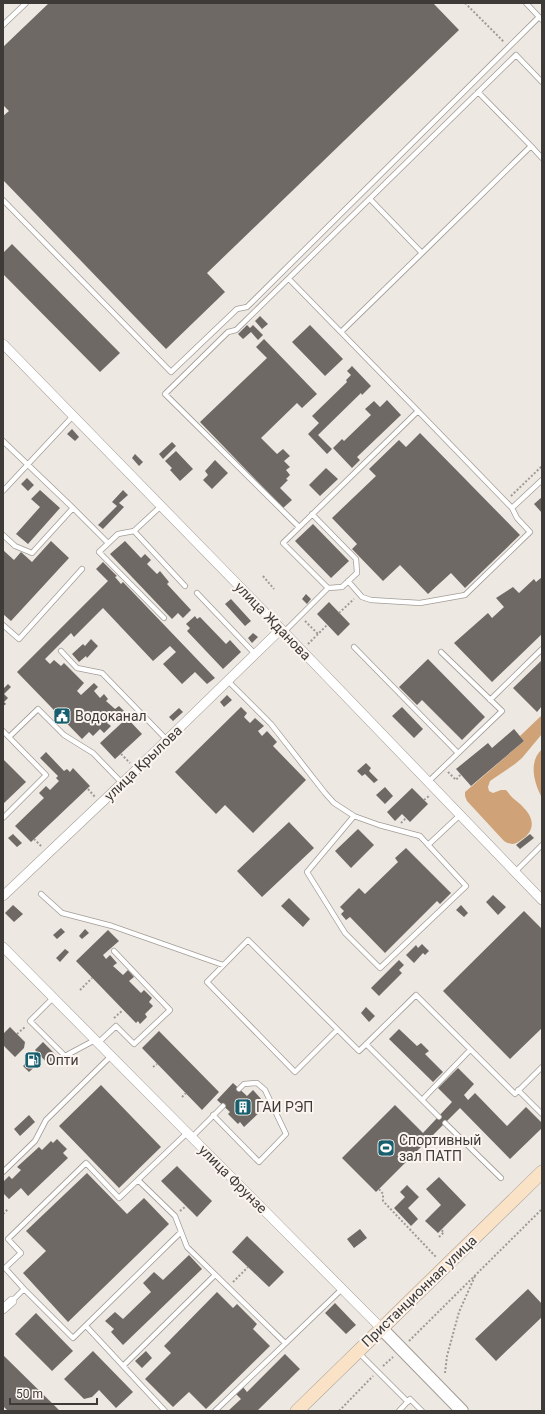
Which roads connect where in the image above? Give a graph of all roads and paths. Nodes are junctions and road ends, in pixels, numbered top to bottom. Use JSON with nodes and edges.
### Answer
{"nodes":[{"id":1,"x":26,"y":3,"type":"edge"},
{"id":2,"x":465,"y":3,"type":"edge"},
{"id":3,"x":526,"y":3,"type":"edge"},
{"id":4,"x":541,"y":18,"type":"edge"},
{"id":5,"x":3,"y":25,"type":"edge"},
{"id":6,"x":509,"y":47,"type":"junction"},
{"id":7,"x":542,"y":82,"type":"edge"},
{"id":8,"x":478,"y":92,"type":"junction"},
{"id":9,"x":531,"y":146,"type":"junction"},
{"id":10,"x":542,"y":158,"type":"edge"},
{"id":11,"x":370,"y":199,"type":"junction"},
{"id":12,"x":3,"y":200,"type":"edge"},
{"id":13,"x":422,"y":253,"type":"junction"},
{"id":14,"x":289,"y":279,"type":"junction"},
{"id":15,"x":341,"y":332,"type":"junction"},
{"id":16,"x":3,"y":344,"type":"edge"},
{"id":17,"x":418,"y":410,"type":"junction"},
{"id":18,"x":73,"y":416,"type":"junction"},
{"id":19,"x":3,"y":441,"type":"edge"},
{"id":20,"x":28,"y":464,"type":"junction"},
{"id":21,"x":542,"y":466,"type":"edge"},
{"id":22,"x":542,"y":480,"type":"edge"},
{"id":23,"x":3,"y":491,"type":"edge"},
{"id":24,"x":505,"y":501,"type":"junction"},
{"id":25,"x":161,"y":506,"type":"junction"},
{"id":26,"x":73,"y":508,"type":"junction"},
{"id":27,"x":512,"y":508,"type":"junction"},
{"id":28,"x":312,"y":514,"type":"junction"},
{"id":29,"x":299,"y":527,"type":"junction"},
{"id":30,"x":134,"y":530,"type":"junction"},
{"id":31,"x":3,"y":535,"type":"edge"},
{"id":32,"x":108,"y":543,"type":"junction"},
{"id":33,"x":82,"y":569,"type":"dead end"},
{"id":34,"x":263,"y":576,"type":"dead end"},
{"id":35,"x":348,"y":581,"type":"junction"},
{"id":36,"x":185,"y":586,"type":"dead end"},
{"id":37,"x":328,"y":588,"type":"junction"},
{"id":38,"x":274,"y":589,"type":"dead end"},
{"id":39,"x":197,"y":592,"type":"dead end"},
{"id":40,"x":359,"y":594,"type":"junction"},
{"id":41,"x":339,"y":613,"type":"dead end"},
{"id":42,"x":300,"y":616,"type":"junction"},
{"id":43,"x":164,"y":618,"type":"dead end"},
{"id":44,"x":3,"y":624,"type":"edge"},
{"id":45,"x":327,"y":625,"type":"dead end"},
{"id":46,"x":282,"y":631,"type":"junction"},
{"id":47,"x":318,"y":634,"type":"junction"},
{"id":48,"x":354,"y":647,"type":"dead end"},
{"id":49,"x":542,"y":649,"type":"edge"},
{"id":50,"x":301,"y":650,"type":"junction"},
{"id":51,"x":61,"y":651,"type":"dead end"},
{"id":52,"x":441,"y":652,"type":"dead end"},
{"id":53,"x":255,"y":654,"type":"junction"},
{"id":54,"x":228,"y":681,"type":"junction"},
{"id":55,"x":490,"y":700,"type":"junction"},
{"id":56,"x":3,"y":731,"type":"edge"},
{"id":57,"x":9,"y":738,"type":"junction"},
{"id":58,"x":167,"y":740,"type":"junction"},
{"id":59,"x":458,"y":753,"type":"junction"},
{"id":60,"x":444,"y":767,"type":"junction"},
{"id":61,"x":461,"y":774,"type":"dead end"},
{"id":62,"x":428,"y":782,"type":"junction"},
{"id":63,"x":122,"y":783,"type":"junction"},
{"id":64,"x":430,"y":795,"type":"dead end"},
{"id":65,"x":424,"y":800,"type":"dead end"},
{"id":66,"x":460,"y":815,"type":"junction"},
{"id":67,"x":354,"y":816,"type":"junction"},
{"id":68,"x":3,"y":818,"type":"edge"},
{"id":69,"x":428,"y":845,"type":"junction"},
{"id":70,"x":542,"y":845,"type":"edge"},
{"id":71,"x":515,"y":872,"type":"junction"},
{"id":72,"x":41,"y":894,"type":"dead end"},
{"id":73,"x":3,"y":896,"type":"edge"},
{"id":74,"x":542,"y":900,"type":"edge"},
{"id":75,"x":3,"y":947,"type":"edge"},
{"id":76,"x":114,"y":951,"type":"dead end"},
{"id":77,"x":224,"y":965,"type":"junction"},
{"id":78,"x":92,"y":978,"type":"dead end"},
{"id":79,"x":80,"y":990,"type":"dead end"},
{"id":80,"x":53,"y":998,"type":"junction"},
{"id":81,"x":123,"y":1010,"type":"dead end"},
{"id":82,"x":111,"y":1021,"type":"dead end"},
{"id":83,"x":337,"y":1030,"type":"junction"},
{"id":84,"x":96,"y":1042,"type":"junction"},
{"id":85,"x":366,"y":1044,"type":"junction"},
{"id":86,"x":470,"y":1050,"type":"junction"},
{"id":87,"x":111,"y":1056,"type":"junction"},
{"id":88,"x":157,"y":1064,"type":"dead end"},
{"id":89,"x":153,"y":1066,"type":"dead end"},
{"id":90,"x":542,"y":1067,"type":"edge"},
{"id":91,"x":239,"y":1089,"type":"dead end"},
{"id":92,"x":518,"y":1090,"type":"junction"},
{"id":93,"x":186,"y":1093,"type":"dead end"},
{"id":94,"x":182,"y":1097,"type":"dead end"},
{"id":95,"x":422,"y":1100,"type":"junction"},
{"id":96,"x":223,"y":1106,"type":"dead end"},
{"id":97,"x":542,"y":1114,"type":"edge"},
{"id":98,"x":213,"y":1115,"type":"junction"},
{"id":99,"x":438,"y":1117,"type":"dead end"},
{"id":100,"x":445,"y":1123,"type":"dead end"},
{"id":101,"x":189,"y":1135,"type":"junction"},
{"id":102,"x":3,"y":1172,"type":"edge"},
{"id":103,"x":542,"y":1172,"type":"edge"},
{"id":104,"x":501,"y":1178,"type":"dead end"},
{"id":105,"x":138,"y":1180,"type":"junction"},
{"id":106,"x":379,"y":1189,"type":"dead end"},
{"id":107,"x":8,"y":1209,"type":"dead end"},
{"id":108,"x":542,"y":1209,"type":"edge"},
{"id":109,"x":3,"y":1214,"type":"edge"},
{"id":110,"x":441,"y":1230,"type":"dead end"},
{"id":111,"x":181,"y":1232,"type":"junction"},
{"id":112,"x":439,"y":1237,"type":"dead end"},
{"id":113,"x":436,"y":1257,"type":"dead end"},
{"id":114,"x":248,"y":1267,"type":"dead end"},
{"id":115,"x":477,"y":1274,"type":"junction"},
{"id":116,"x":215,"y":1275,"type":"junction"},
{"id":117,"x":228,"y":1287,"type":"junction"},
{"id":118,"x":24,"y":1289,"type":"junction"},
{"id":119,"x":342,"y":1289,"type":"junction"},
{"id":120,"x":6,"y":1304,"type":"edge"},
{"id":121,"x":86,"y":1326,"type":"junction"},
{"id":122,"x":381,"y":1328,"type":"junction"},
{"id":123,"x":285,"y":1343,"type":"junction"},
{"id":124,"x":401,"y":1349,"type":"junction"},
{"id":125,"x":358,"y":1351,"type":"junction"},
{"id":126,"x":123,"y":1366,"type":"junction"},
{"id":127,"x":378,"y":1372,"type":"junction"},
{"id":128,"x":445,"y":1373,"type":"dead end"},
{"id":129,"x":408,"y":1402,"type":"junction"},
{"id":130,"x":165,"y":1411,"type":"edge"},
{"id":131,"x":215,"y":1411,"type":"edge"},
{"id":132,"x":297,"y":1411,"type":"edge"},
{"id":133,"x":339,"y":1411,"type":"edge"},
{"id":134,"x":399,"y":1411,"type":"edge"},
{"id":135,"x":422,"y":1411,"type":"edge"},
{"id":136,"x":462,"y":1411,"type":"edge"}],
"edges":[{"from":1,"to":5,"type":"lane"},
{"from":2,"to":6,"type":"path"},
{"from":3,"to":4,"type":"lane"},
{"from":4,"to":6,"type":"lane"},
{"from":6,"to":12,"type":"lane"},
{"from":7,"to":8,"type":"lane"},
{"from":8,"to":9,"type":"lane"},
{"from":8,"to":11,"type":"lane"},
{"from":9,"to":10,"type":"lane"},
{"from":9,"to":13,"type":"lane"},
{"from":11,"to":13,"type":"lane"},
{"from":11,"to":14,"type":"lane"},
{"from":13,"to":15,"type":"lane"},
{"from":14,"to":15,"type":"lane"},
{"from":14,"to":29,"type":"lane"},
{"from":15,"to":17,"type":"lane"},
{"from":16,"to":18,"type":"street","name":"улица Жданова"},
{"from":17,"to":24,"type":"lane"},
{"from":17,"to":28,"type":"lane"},
{"from":18,"to":20,"type":"lane"},
{"from":18,"to":25,"type":"street","name":"улица Жданова"},
{"from":19,"to":20,"type":"lane"},
{"from":20,"to":23,"type":"lane"},
{"from":20,"to":26,"type":"lane"},
{"from":21,"to":24,"type":"path"},
{"from":22,"to":27,"type":"lane"},
{"from":24,"to":27,"type":"lane"},
{"from":25,"to":30,"type":"lane"},
{"from":25,"to":46,"type":"street","name":"улица Жданова"},
{"from":26,"to":31,"type":"lane"},
{"from":26,"to":32,"type":"lane"},
{"from":27,"to":40,"type":"lane"},
{"from":28,"to":29,"type":"lane"},
{"from":28,"to":35,"type":"lane"},
{"from":29,"to":37,"type":"lane"},
{"from":30,"to":32,"type":"lane"},
{"from":30,"to":36,"type":"lane"},
{"from":32,"to":43,"type":"lane"},
{"from":33,"to":44,"type":"lane"},
{"from":34,"to":38,"type":"path"},
{"from":35,"to":37,"type":"lane"},
{"from":35,"to":40,"type":"lane"},
{"from":37,"to":42,"type":"lane"},
{"from":39,"to":53,"type":"lane"},
{"from":40,"to":41,"type":"path"},
{"from":42,"to":46,"type":"lane"},
{"from":42,"to":47,"type":"path"},
{"from":45,"to":47,"type":"path"},
{"from":46,"to":50,"type":"street","name":"улица Жданова"},
{"from":46,"to":53,"type":"street","name":"улица Крылова"},
{"from":47,"to":50,"type":"path"},
{"from":48,"to":59,"type":"lane"},
{"from":49,"to":55,"type":"lane"},
{"from":50,"to":62,"type":"street","name":"улица Жданова"},
{"from":51,"to":58,"type":"lane"},
{"from":52,"to":55,"type":"lane"},
{"from":53,"to":54,"type":"street","name":"улица Крылова"},
{"from":54,"to":58,"type":"street","name":"улица Крылова"},
{"from":54,"to":67,"type":"lane"},
{"from":55,"to":59,"type":"lane"},
{"from":56,"to":57,"type":"lane"},
{"from":57,"to":63,"type":"lane"},
{"from":57,"to":68,"type":"lane"},
{"from":58,"to":63,"type":"street","name":"улица Крылова"},
{"from":59,"to":60,"type":"lane"},
{"from":60,"to":61,"type":"path"},
{"from":60,"to":62,"type":"lane"},
{"from":62,"to":66,"type":"street","name":"улица Жданова"},
{"from":63,"to":73,"type":"street","name":"улица Крылова"},
{"from":64,"to":65,"type":"path"},
{"from":66,"to":69,"type":"lane"},
{"from":66,"to":71,"type":"street","name":"улица Жданова"},
{"from":67,"to":69,"type":"lane"},
{"from":67,"to":69,"type":"lane"},
{"from":70,"to":71,"type":"lane"},
{"from":71,"to":74,"type":"street","name":"улица Жданова"},
{"from":72,"to":77,"type":"lane"},
{"from":75,"to":80,"type":"street","name":"улица Фрунзе"},
{"from":76,"to":84,"type":"lane"},
{"from":77,"to":83,"type":"lane"},
{"from":77,"to":83,"type":"lane"},
{"from":78,"to":79,"type":"path"},
{"from":80,"to":84,"type":"street","name":"улица Фрунзе"},
{"from":80,"to":84,"type":"lane"},
{"from":81,"to":82,"type":"path"},
{"from":83,"to":85,"type":"lane"},
{"from":84,"to":87,"type":"street","name":"улица Фрунзе"},
{"from":85,"to":86,"type":"lane"},
{"from":85,"to":95,"type":"lane"},
{"from":86,"to":92,"type":"lane"},
{"from":86,"to":95,"type":"lane"},
{"from":87,"to":101,"type":"street","name":"улица Фрунзе"},
{"from":87,"to":102,"type":"lane"},
{"from":88,"to":89,"type":"path"},
{"from":90,"to":92,"type":"lane"},
{"from":91,"to":98,"type":"lane"},
{"from":92,"to":97,"type":"lane"},
{"from":93,"to":94,"type":"path"},
{"from":95,"to":99,"type":"lane"},
{"from":96,"to":98,"type":"lane"},
{"from":98,"to":101,"type":"lane"},
{"from":100,"to":104,"type":"lane"},
{"from":101,"to":105,"type":"lane"},
{"from":101,"to":119,"type":"street","name":"улица Фрунзе"},
{"from":103,"to":122,"type":"main road","name":"Пристанционная улица"},
{"from":105,"to":111,"type":"lane"},
{"from":105,"to":118,"type":"lane"},
{"from":106,"to":113,"type":"path"},
{"from":107,"to":109,"type":"path"},
{"from":108,"to":115,"type":"path"},
{"from":110,"to":112,"type":"path"},
{"from":111,"to":116,"type":"lane"},
{"from":111,"to":121,"type":"lane"},
{"from":114,"to":117,"type":"path"},
{"from":115,"to":124,"type":"path"},
{"from":115,"to":128,"type":"path"},
{"from":116,"to":117,"type":"lane"},
{"from":116,"to":126,"type":"lane"},
{"from":117,"to":123,"type":"lane"},
{"from":118,"to":120,"type":"lane"},
{"from":118,"to":121,"type":"lane"},
{"from":119,"to":122,"type":"street","name":"улица Фрунзе"},
{"from":119,"to":123,"type":"lane"},
{"from":121,"to":126,"type":"lane"},
{"from":122,"to":124,"type":"street","name":"улица Фрунзе"},
{"from":122,"to":125,"type":"main road","name":"Пристанционная улица"},
{"from":123,"to":131,"type":"lane"},
{"from":124,"to":127,"type":"path"},
{"from":124,"to":136,"type":"street","name":"улица Фрунзе"},
{"from":125,"to":127,"type":"lane"},
{"from":125,"to":132,"type":"main road","name":"Пристанционная улица"},
{"from":126,"to":130,"type":"lane"},
{"from":127,"to":129,"type":"lane"},
{"from":127,"to":133,"type":"path"},
{"from":129,"to":134,"type":"lane"},
{"from":129,"to":135,"type":"lane"}]}
